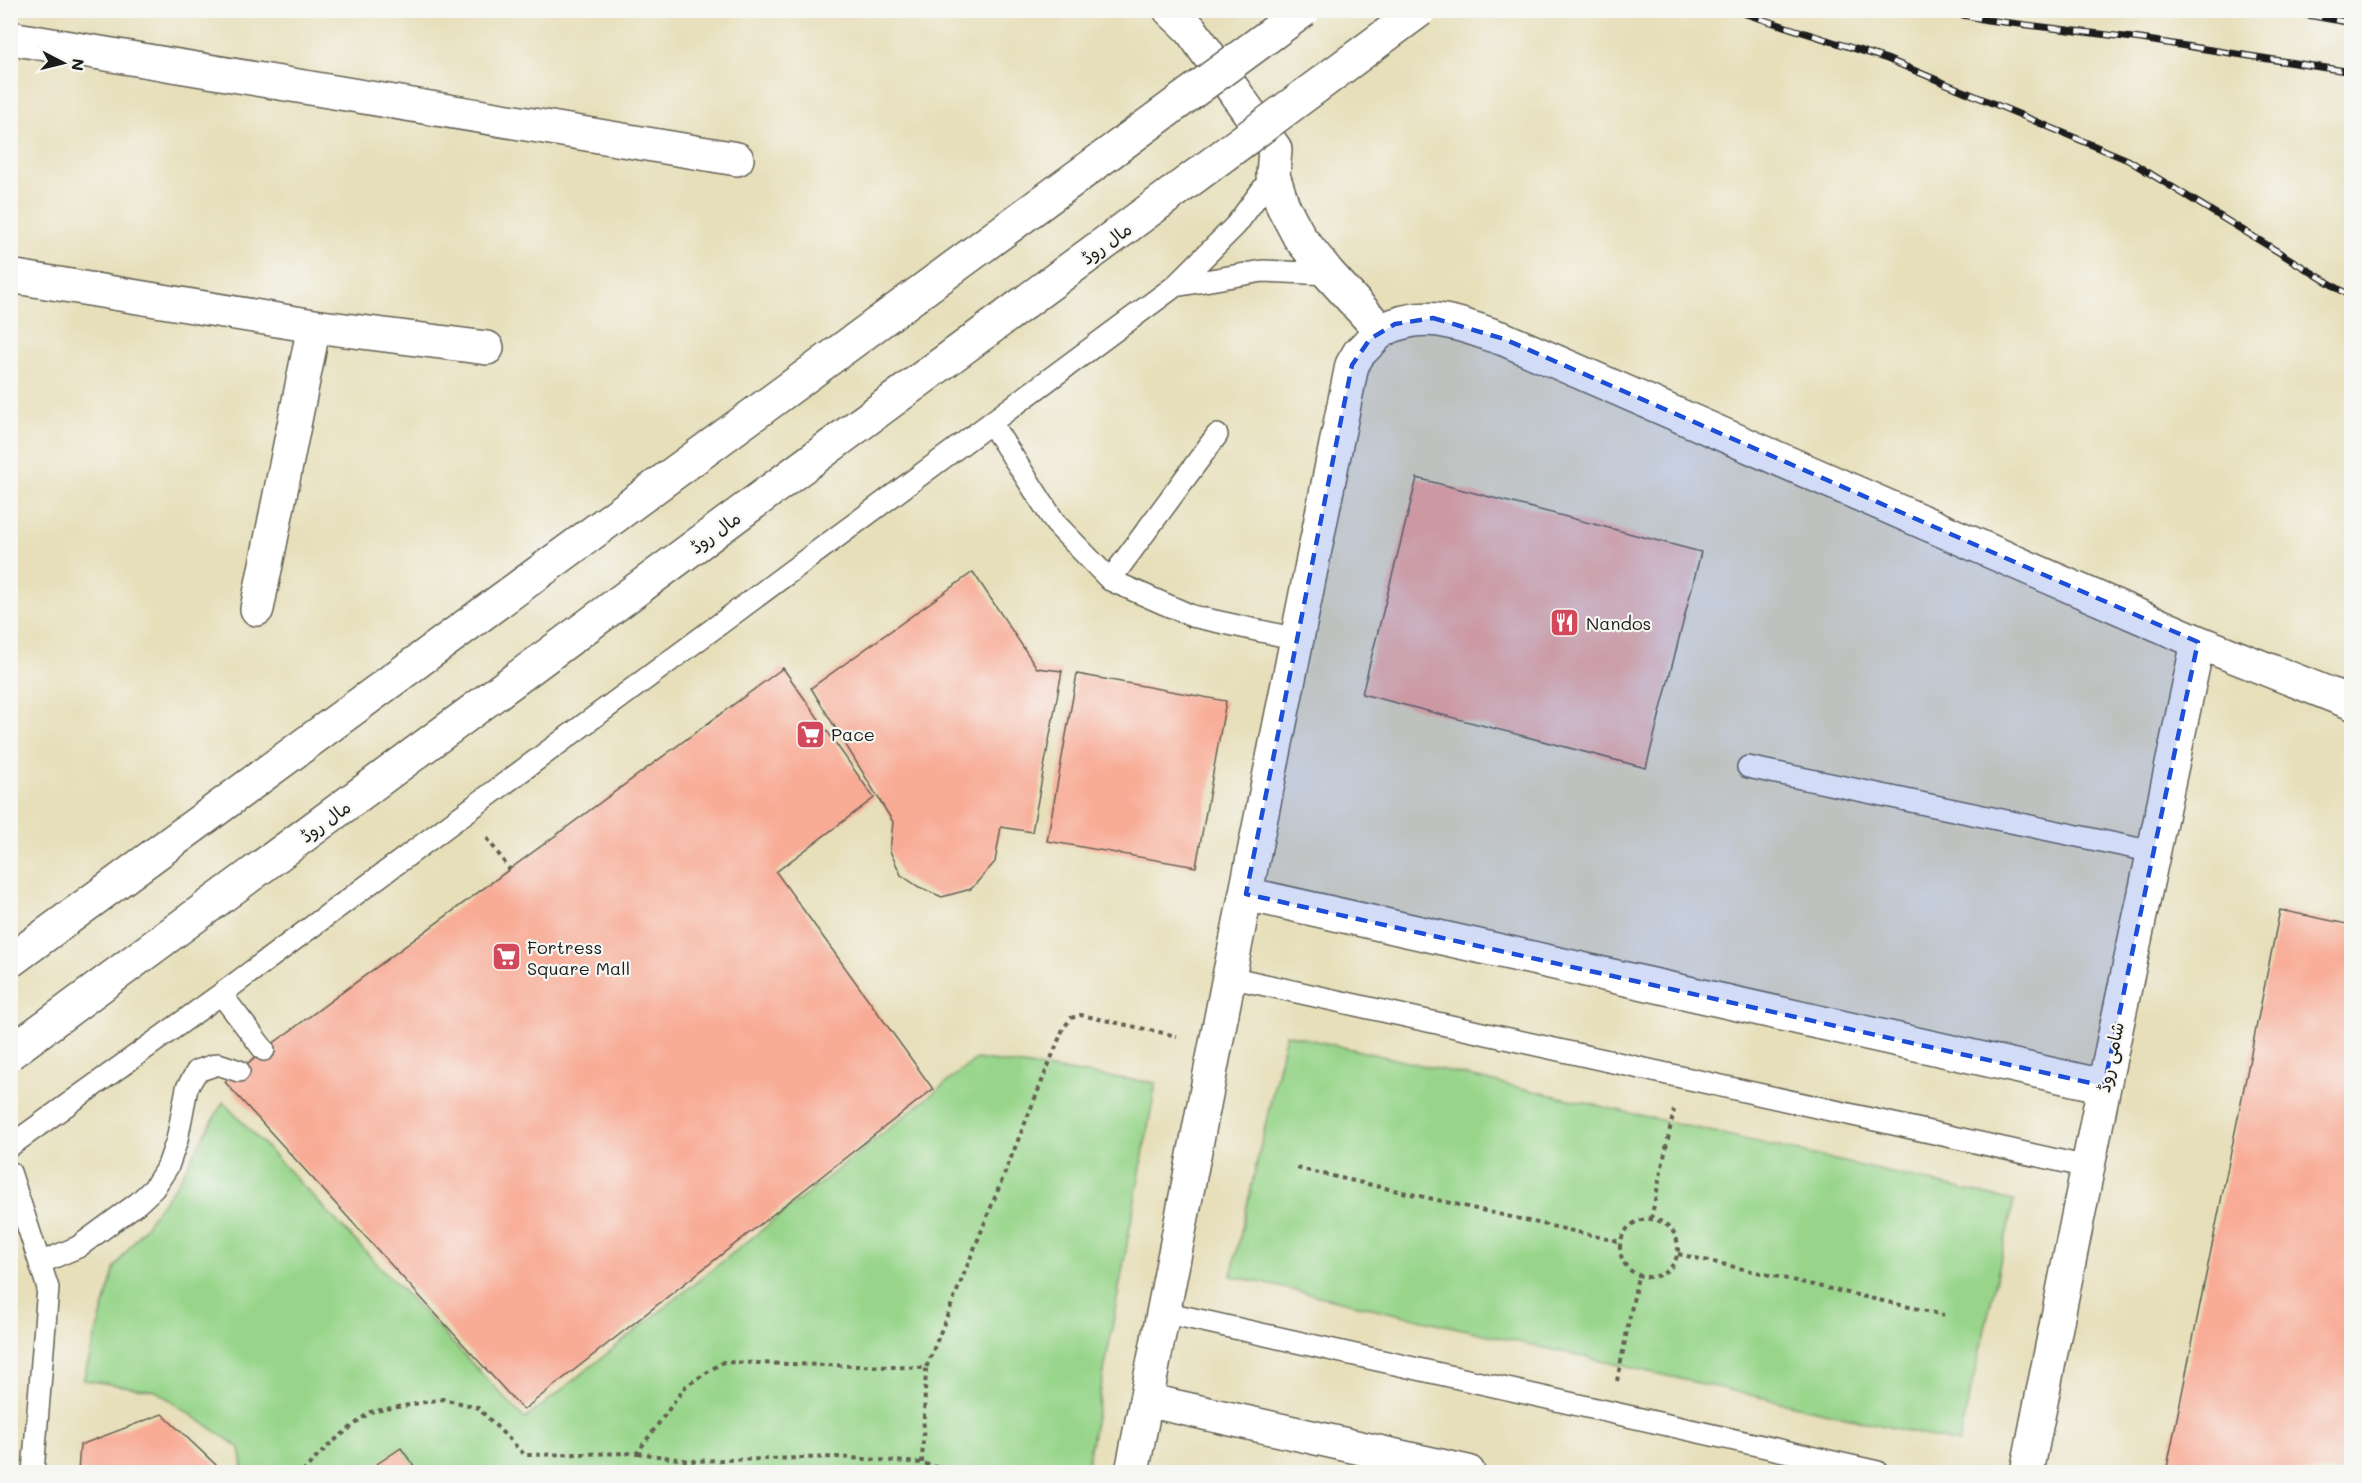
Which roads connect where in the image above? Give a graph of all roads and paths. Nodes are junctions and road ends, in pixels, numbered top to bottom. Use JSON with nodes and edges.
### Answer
{"nodes":[{"id":1,"x":1170,"y":10,"type":"edge"},
{"id":2,"x":1305,"y":10,"type":"edge"},
{"id":3,"x":1420,"y":10,"type":"edge"},
{"id":4,"x":10,"y":38,"type":"edge"},
{"id":5,"x":737,"y":159,"type":"dead end"},
{"id":6,"x":1273,"y":175,"type":"junction"},
{"id":7,"x":1329,"y":274,"type":"junction"},
{"id":8,"x":10,"y":276,"type":"edge"},
{"id":9,"x":1175,"y":286,"type":"junction"},
{"id":10,"x":314,"y":326,"type":"junction"},
{"id":11,"x":1381,"y":331,"type":"junction"},
{"id":12,"x":487,"y":348,"type":"dead end"},
{"id":13,"x":991,"y":423,"type":"junction"},
{"id":14,"x":1217,"y":435,"type":"dead end"},
{"id":15,"x":1110,"y":580,"type":"junction"},
{"id":16,"x":257,"y":609,"type":"dead end"},
{"id":17,"x":1297,"y":639,"type":"junction"},
{"id":18,"x":2198,"y":642,"type":"junction"},
{"id":19,"x":2352,"y":703,"type":"edge"},
{"id":20,"x":1748,"y":767,"type":"dead end"},
{"id":21,"x":2154,"y":852,"type":"junction"},
{"id":22,"x":1246,"y":894,"type":"junction"},
{"id":23,"x":10,"y":961,"type":"edge"},
{"id":24,"x":1229,"y":977,"type":"junction"},
{"id":25,"x":221,"y":994,"type":"junction"},
{"id":26,"x":1216,"y":1045,"type":"junction"},
{"id":27,"x":264,"y":1050,"type":"dead end"},
{"id":28,"x":10,"y":1053,"type":"edge"},
{"id":29,"x":240,"y":1071,"type":"dead end"},
{"id":30,"x":1682,"y":1077,"type":"junction"},
{"id":31,"x":2104,"y":1086,"type":"junction"},
{"id":32,"x":10,"y":1146,"type":"edge"},
{"id":33,"x":2088,"y":1167,"type":"junction"},
{"id":34,"x":1297,"y":1168,"type":"dead end"},
{"id":35,"x":10,"y":1172,"type":"edge"},
{"id":36,"x":1651,"y":1219,"type":"junction"},
{"id":37,"x":1621,"y":1242,"type":"junction"},
{"id":38,"x":1677,"y":1254,"type":"junction"},
{"id":39,"x":40,"y":1263,"type":"junction"},
{"id":40,"x":1638,"y":1276,"type":"junction"},
{"id":41,"x":1163,"y":1312,"type":"junction"},
{"id":42,"x":1944,"y":1315,"type":"dead end"},
{"id":43,"x":926,"y":1368,"type":"junction"},
{"id":44,"x":1146,"y":1400,"type":"junction"},
{"id":45,"x":1611,"y":1412,"type":"junction"},
{"id":46,"x":637,"y":1453,"type":"junction"},
{"id":47,"x":922,"y":1463,"type":"junction"},
{"id":48,"x":33,"y":1473,"type":"edge"},
{"id":49,"x":302,"y":1473,"type":"edge"},
{"id":50,"x":952,"y":1473,"type":"edge"},
{"id":51,"x":1132,"y":1473,"type":"edge"},
{"id":52,"x":1468,"y":1473,"type":"edge"},
{"id":53,"x":1878,"y":1473,"type":"edge"},
{"id":54,"x":2026,"y":1473,"type":"edge"}],
"edges":[{"from":1,"to":6,"type":"street"},
{"from":2,"to":23,"type":"street","bridge":true},
{"from":3,"to":28,"type":"street","name":"مال روڈ","bridge":true},
{"from":4,"to":5,"type":"street"},
{"from":6,"to":7,"type":"street"},
{"from":6,"to":9,"type":"lane"},
{"from":7,"to":9,"type":"lane"},
{"from":7,"to":11,"type":"street"},
{"from":8,"to":10,"type":"street"},
{"from":9,"to":13,"type":"lane"},
{"from":10,"to":12,"type":"street"},
{"from":10,"to":16,"type":"street"},
{"from":11,"to":17,"type":"street"},
{"from":11,"to":18,"type":"street"},
{"from":13,"to":15,"type":"lane"},
{"from":13,"to":25,"type":"lane"},
{"from":14,"to":15,"type":"lane"},
{"from":15,"to":17,"type":"lane"},
{"from":17,"to":22,"type":"street"},
{"from":18,"to":19,"type":"street"},
{"from":18,"to":21,"type":"street","name":"شامی روڈ"},
{"from":20,"to":21,"type":"lane"},
{"from":21,"to":31,"type":"street","name":"شامی روڈ"},
{"from":22,"to":24,"type":"street"},
{"from":22,"to":31,"type":"street"},
{"from":24,"to":26,"type":"street"},
{"from":24,"to":30,"type":"lane"},
{"from":25,"to":27,"type":"lane"},
{"from":25,"to":32,"type":"lane"},
{"from":26,"to":41,"type":"street"},
{"from":26,"to":43,"type":"path"},
{"from":29,"to":39,"type":"lane"},
{"from":30,"to":33,"type":"lane"},
{"from":30,"to":36,"type":"path"},
{"from":31,"to":33,"type":"street","name":"شامی روڈ"},
{"from":33,"to":54,"type":"street","name":"شامی روڈ"},
{"from":34,"to":37,"type":"path"},
{"from":35,"to":39,"type":"lane"},
{"from":36,"to":37,"type":"path"},
{"from":36,"to":38,"type":"path"},
{"from":37,"to":40,"type":"path"},
{"from":38,"to":40,"type":"path"},
{"from":38,"to":42,"type":"path"},
{"from":39,"to":48,"type":"lane"},
{"from":40,"to":45,"type":"path"},
{"from":41,"to":44,"type":"street"},
{"from":41,"to":45,"type":"lane"},
{"from":43,"to":46,"type":"path"},
{"from":43,"to":47,"type":"path"},
{"from":44,"to":51,"type":"street"},
{"from":44,"to":52,"type":"street"},
{"from":45,"to":53,"type":"lane"},
{"from":46,"to":47,"type":"path"},
{"from":46,"to":49,"type":"path"},
{"from":47,"to":50,"type":"path"}]}
